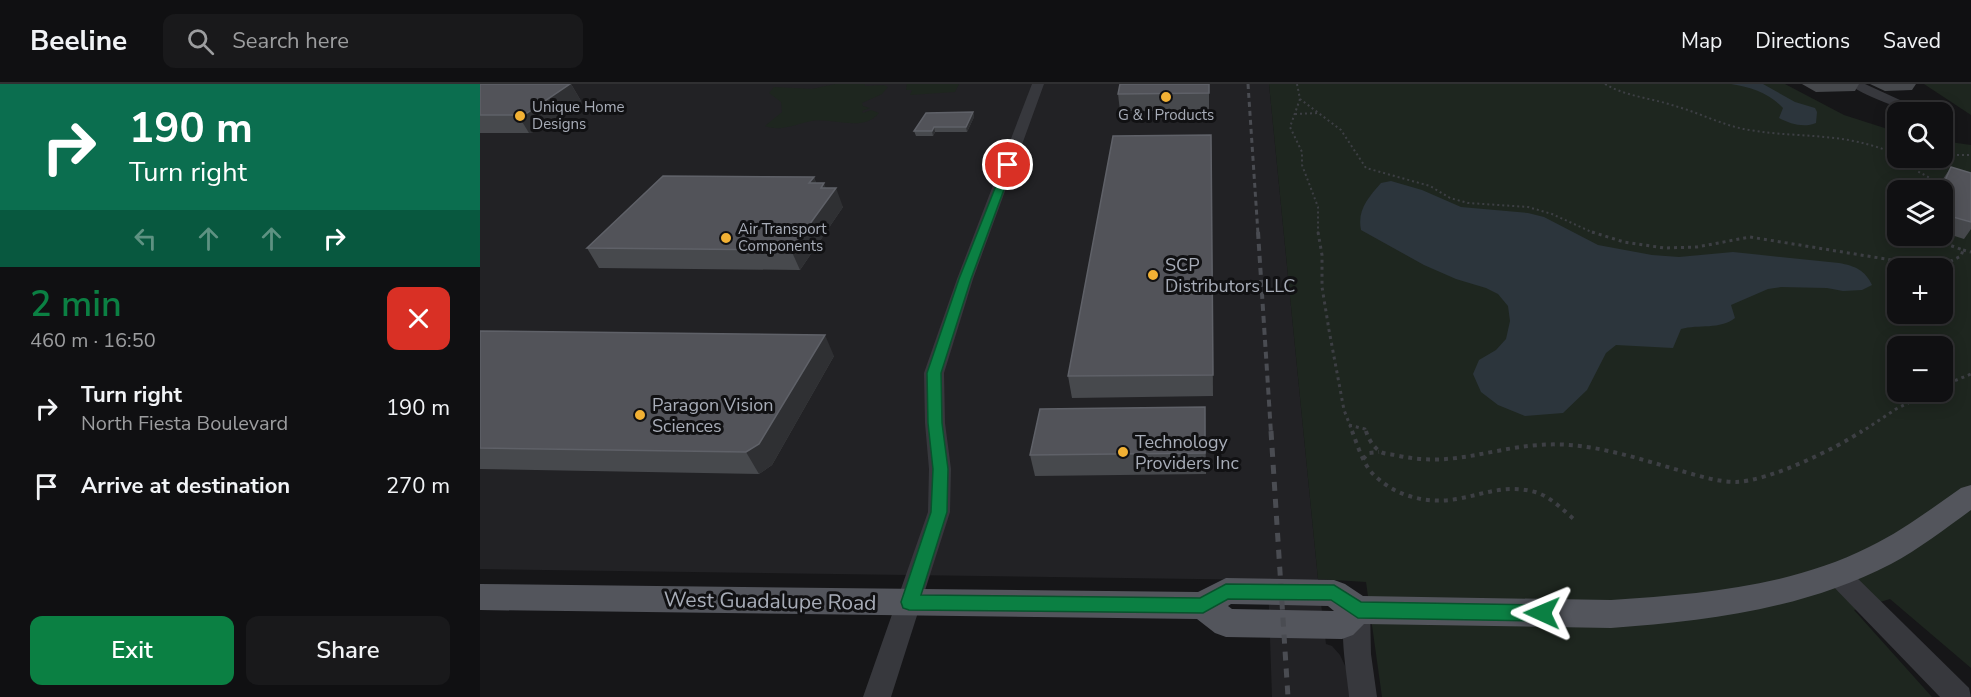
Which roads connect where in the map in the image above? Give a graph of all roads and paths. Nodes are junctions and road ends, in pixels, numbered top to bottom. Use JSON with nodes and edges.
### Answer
{"nodes":[{"id":1,"x":1038,"y":84,"type":"edge"},
{"id":2,"x":1297,"y":84,"type":"edge"},
{"id":3,"x":1605,"y":84,"type":"edge"},
{"id":4,"x":1855,"y":84,"type":"edge"},
{"id":5,"x":1300,"y":99,"type":"junction"},
{"id":6,"x":1895,"y":102,"type":"edge"},
{"id":7,"x":1320,"y":113,"type":"junction"},
{"id":8,"x":1295,"y":114,"type":"junction"},
{"id":9,"x":1887,"y":150,"type":"edge"},
{"id":10,"x":1953,"y":155,"type":"edge"},
{"id":11,"x":1971,"y":155,"type":"edge"},
{"id":12,"x":1915,"y":168,"type":"edge"},
{"id":13,"x":1934,"y":180,"type":"edge"},
{"id":14,"x":1952,"y":246,"type":"edge"},
{"id":15,"x":1963,"y":250,"type":"junction"},
{"id":16,"x":1971,"y":252,"type":"edge"},
{"id":17,"x":1971,"y":374,"type":"edge"},
{"id":18,"x":1953,"y":381,"type":"edge"},
{"id":19,"x":1910,"y":402,"type":"edge"},
{"id":20,"x":1349,"y":424,"type":"junction"},
{"id":21,"x":1379,"y":452,"type":"junction"},
{"id":22,"x":1363,"y":459,"type":"junction"},
{"id":23,"x":1971,"y":496,"type":"edge"},
{"id":24,"x":1576,"y":521,"type":"dead end"},
{"id":25,"x":1838,"y":575,"type":"junction"},
{"id":26,"x":480,"y":597,"type":"edge"},
{"id":27,"x":909,"y":602,"type":"junction"},
{"id":28,"x":1358,"y":610,"type":"junction"},
{"id":29,"x":877,"y":697,"type":"edge"},
{"id":30,"x":1363,"y":697,"type":"edge"},
{"id":31,"x":1959,"y":697,"type":"edge"}],
"edges":[{"from":1,"to":27,"type":"street"},
{"from":2,"to":5,"type":"path"},
{"from":3,"to":9,"type":"path"},
{"from":4,"to":6,"type":"street"},
{"from":5,"to":7,"type":"path"},
{"from":5,"to":8,"type":"path"},
{"from":7,"to":8,"type":"path"},
{"from":7,"to":15,"type":"path"},
{"from":8,"to":20,"type":"path"},
{"from":10,"to":11,"type":"path"},
{"from":12,"to":13,"type":"path"},
{"from":14,"to":15,"type":"path"},
{"from":15,"to":16,"type":"path"},
{"from":17,"to":18,"type":"path"},
{"from":19,"to":21,"type":"path"},
{"from":20,"to":21,"type":"path"},
{"from":20,"to":22,"type":"path"},
{"from":21,"to":22,"type":"path"},
{"from":22,"to":24,"type":"path"},
{"from":23,"to":25,"type":"main road"},
{"from":25,"to":28,"type":"main road"},
{"from":25,"to":31,"type":"street"},
{"from":26,"to":27,"type":"main road","name":"West Guadalupe Road"},
{"from":27,"to":28,"type":"main road","name":"West Guadalupe Road"},
{"from":27,"to":29,"type":"street"},
{"from":28,"to":30,"type":"street"}]}
